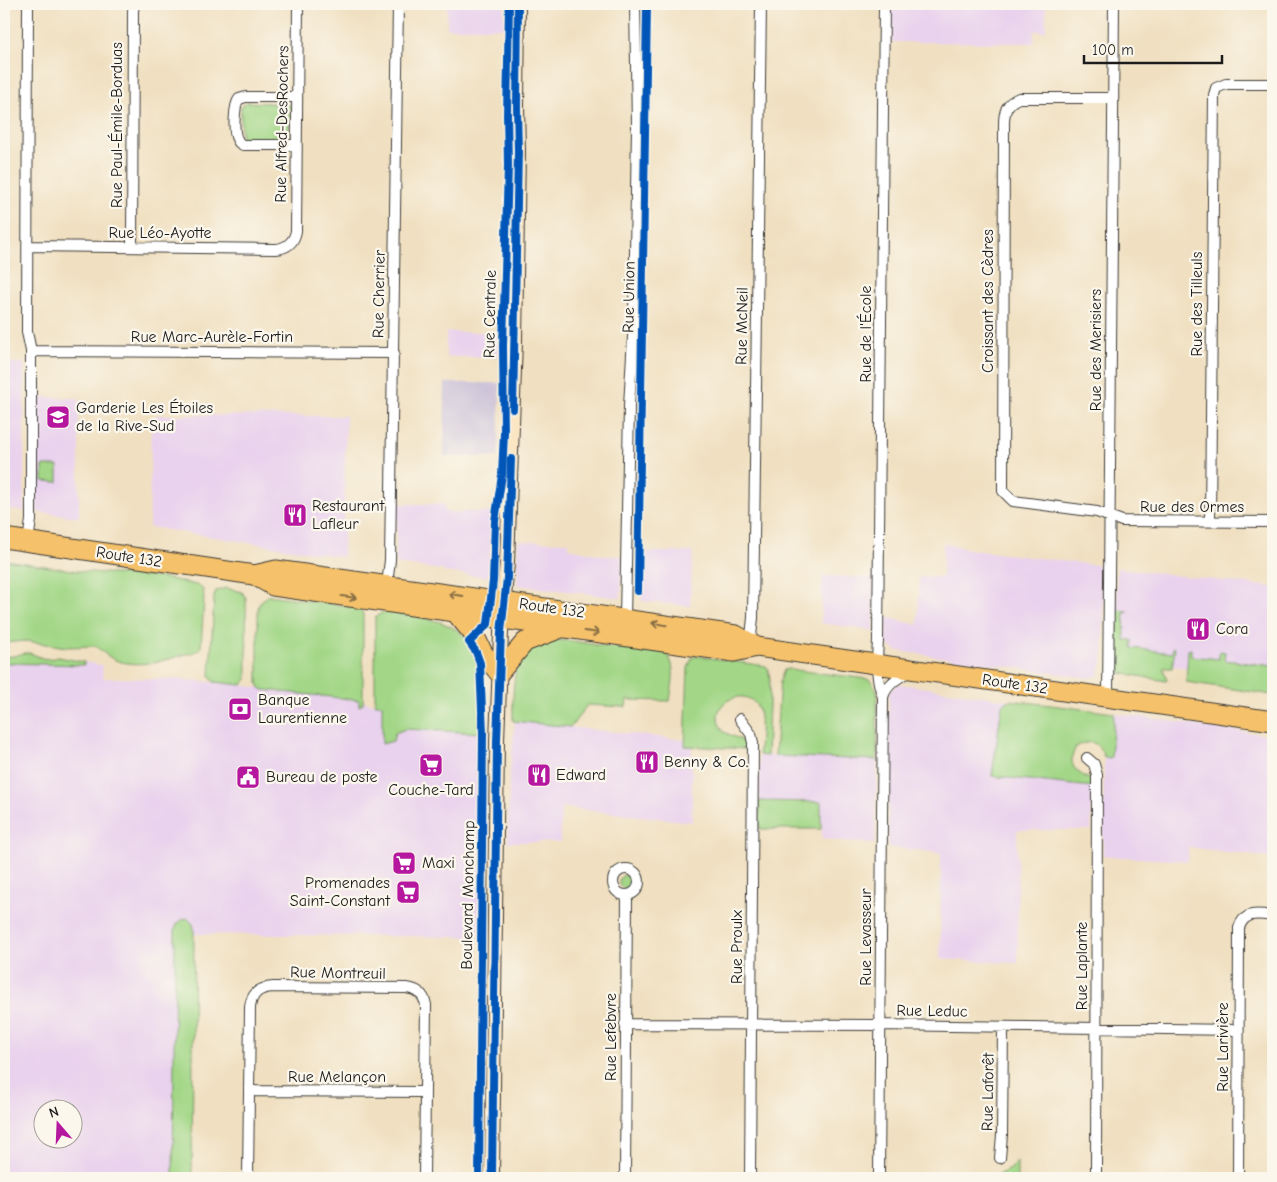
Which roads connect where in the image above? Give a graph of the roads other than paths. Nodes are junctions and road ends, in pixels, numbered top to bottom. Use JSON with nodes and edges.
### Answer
{"nodes":[{"id":1,"x":28,"y":4,"type":"edge"},
{"id":2,"x":134,"y":4,"type":"edge"},
{"id":3,"x":298,"y":4,"type":"edge"},
{"id":4,"x":398,"y":4,"type":"edge"},
{"id":5,"x":518,"y":4,"type":"edge"},
{"id":6,"x":635,"y":4,"type":"edge"},
{"id":7,"x":761,"y":4,"type":"edge"},
{"id":8,"x":884,"y":4,"type":"edge"},
{"id":9,"x":1114,"y":4,"type":"edge"},
{"id":10,"x":1273,"y":84,"type":"edge"},
{"id":11,"x":296,"y":97,"type":"junction"},
{"id":12,"x":1113,"y":98,"type":"junction"},
{"id":13,"x":296,"y":145,"type":"junction"},
{"id":14,"x":290,"y":243,"type":"joint"},
{"id":15,"x":28,"y":246,"type":"junction"},
{"id":16,"x":132,"y":247,"type":"junction"},
{"id":17,"x":30,"y":351,"type":"junction"},
{"id":18,"x":394,"y":353,"type":"junction"},
{"id":19,"x":1111,"y":518,"type":"junction"},
{"id":20,"x":1210,"y":522,"type":"junction"},
{"id":21,"x":1273,"y":522,"type":"edge"},
{"id":22,"x":4,"y":538,"type":"edge"},
{"id":23,"x":28,"y":542,"type":"junction"},
{"id":24,"x":4,"y":551,"type":"edge"},
{"id":25,"x":254,"y":575,"type":"junction"},
{"id":26,"x":387,"y":585,"type":"junction"},
{"id":27,"x":503,"y":610,"type":"junction"},
{"id":28,"x":456,"y":613,"type":"junction"},
{"id":29,"x":625,"y":619,"type":"junction"},
{"id":30,"x":562,"y":628,"type":"junction"},
{"id":31,"x":753,"y":646,"type":"junction"},
{"id":32,"x":876,"y":664,"type":"junction"},
{"id":33,"x":912,"y":669,"type":"junction"},
{"id":34,"x":499,"y":673,"type":"junction"},
{"id":35,"x":883,"y":696,"type":"junction"},
{"id":36,"x":1108,"y":697,"type":"junction"},
{"id":37,"x":740,"y":719,"type":"dead end"},
{"id":38,"x":1273,"y":721,"type":"edge"},
{"id":39,"x":1087,"y":758,"type":"dead end"},
{"id":40,"x":627,"y":896,"type":"dead end"},
{"id":41,"x":1273,"y":916,"type":"edge"},
{"id":42,"x":626,"y":1024,"type":"junction"},
{"id":43,"x":751,"y":1024,"type":"junction"},
{"id":44,"x":880,"y":1025,"type":"junction"},
{"id":45,"x":1003,"y":1027,"type":"junction"},
{"id":46,"x":1097,"y":1029,"type":"junction"},
{"id":47,"x":1237,"y":1030,"type":"junction"},
{"id":48,"x":249,"y":1091,"type":"junction"},
{"id":49,"x":424,"y":1092,"type":"junction"},
{"id":50,"x":1000,"y":1158,"type":"dead end"},
{"id":51,"x":248,"y":1178,"type":"edge"},
{"id":52,"x":424,"y":1178,"type":"edge"},
{"id":53,"x":492,"y":1178,"type":"edge"},
{"id":54,"x":625,"y":1178,"type":"edge"},
{"id":55,"x":750,"y":1178,"type":"edge"},
{"id":56,"x":879,"y":1178,"type":"edge"},
{"id":57,"x":1096,"y":1178,"type":"edge"},
{"id":58,"x":1238,"y":1178,"type":"edge"}],
"edges":[{"from":1,"to":15,"type":"street"},
{"from":2,"to":16,"type":"street","name":"Rue Paul-Émile-Borduas"},
{"from":3,"to":11,"type":"street","name":"Rue Alfred-DesRochers"},
{"from":4,"to":18,"type":"street","name":"Rue Cherrier"},
{"from":5,"to":27,"type":"street","name":"Rue Centrale"},
{"from":6,"to":29,"type":"street","name":"Rue Union"},
{"from":7,"to":31,"type":"street","name":"Rue McNeil"},
{"from":8,"to":32,"type":"street","name":"Rue de l'École"},
{"from":9,"to":12,"type":"street","name":"Rue des Merisiers"},
{"from":10,"to":20,"type":"street","name":"Rue des Tilleuls"},
{"from":11,"to":13,"type":"street","name":"Rue Alfred-DesRochers"},
{"from":11,"to":13,"type":"street"},
{"from":12,"to":19,"type":"street","name":"Rue des Merisiers"},
{"from":12,"to":19,"type":"street","name":"Croissant des Cèdres"},
{"from":13,"to":14,"type":"street","name":"Rue Alfred-DesRochers"},
{"from":14,"to":16,"type":"street","name":"Rue Léo-Ayotte"},
{"from":15,"to":16,"type":"street","name":"Rue Léo-Ayotte"},
{"from":15,"to":17,"type":"street"},
{"from":17,"to":18,"type":"street","name":"Rue Marc-Aurèle-Fortin"},
{"from":17,"to":23,"type":"street"},
{"from":18,"to":26,"type":"street","name":"Rue Cherrier"},
{"from":19,"to":20,"type":"street","name":"Rue des Ormes"},
{"from":19,"to":36,"type":"street","name":"Rue des Merisiers"},
{"from":20,"to":21,"type":"street","name":"Rue des Ormes"},
{"from":22,"to":23,"type":"highway","name":"Route 132"},
{"from":23,"to":24,"type":"highway"},
{"from":23,"to":25,"type":"highway","name":"Route 132"},
{"from":25,"to":26,"type":"highway","name":"Route 132"},
{"from":25,"to":28,"type":"highway","name":"Route 132","one_way":true},
{"from":27,"to":26,"type":"highway","name":"Route 132","one_way":true},
{"from":27,"to":28,"type":"highway","name":"Route 132"},
{"from":27,"to":29,"type":"highway","name":"Route 132"},
{"from":27,"to":30,"type":"highway","name":"Route 132"},
{"from":27,"to":34,"type":"street","name":"Boulevard Monchamp"},
{"from":28,"to":34,"type":"highway"},
{"from":31,"to":29,"type":"highway","name":"Route 132","one_way":true},
{"from":30,"to":31,"type":"highway","name":"Route 132","one_way":true},
{"from":30,"to":34,"type":"highway"},
{"from":31,"to":32,"type":"highway","name":"Route 132"},
{"from":32,"to":33,"type":"highway","name":"Route 132"},
{"from":32,"to":35,"type":"street","name":"Rue Levasseur"},
{"from":33,"to":35,"type":"street"},
{"from":33,"to":36,"type":"highway","name":"Route 132"},
{"from":34,"to":53,"type":"street","name":"Boulevard Monchamp"},
{"from":35,"to":44,"type":"street","name":"Rue Levasseur"},
{"from":36,"to":38,"type":"highway","name":"Route 132"},
{"from":37,"to":43,"type":"street","name":"Rue Proulx"},
{"from":39,"to":46,"type":"street","name":"Rue Laplante"},
{"from":40,"to":42,"type":"street","name":"Rue Lefebvre"},
{"from":41,"to":47,"type":"street","name":"Rue Larivière"},
{"from":42,"to":43,"type":"street","name":"Rue Leduc"},
{"from":42,"to":54,"type":"street","name":"Rue Lefebvre"},
{"from":43,"to":44,"type":"street","name":"Rue Leduc"},
{"from":43,"to":55,"type":"street","name":"Rue Proulx"},
{"from":44,"to":45,"type":"street","name":"Rue Leduc"},
{"from":44,"to":56,"type":"street","name":"Rue Levasseur"},
{"from":45,"to":46,"type":"street","name":"Rue Leduc"},
{"from":45,"to":50,"type":"street","name":"Rue Laforêt"},
{"from":46,"to":47,"type":"street","name":"Rue Leduc"},
{"from":46,"to":57,"type":"street","name":"Rue Laplante"},
{"from":47,"to":58,"type":"street","name":"Rue Larivière"},
{"from":48,"to":49,"type":"street","name":"Rue Melançon"},
{"from":48,"to":49,"type":"street","name":"Rue Montreuil"},
{"from":48,"to":51,"type":"street","name":"Rue Montreuil"},
{"from":49,"to":52,"type":"street","name":"Rue Montreuil"}]}
